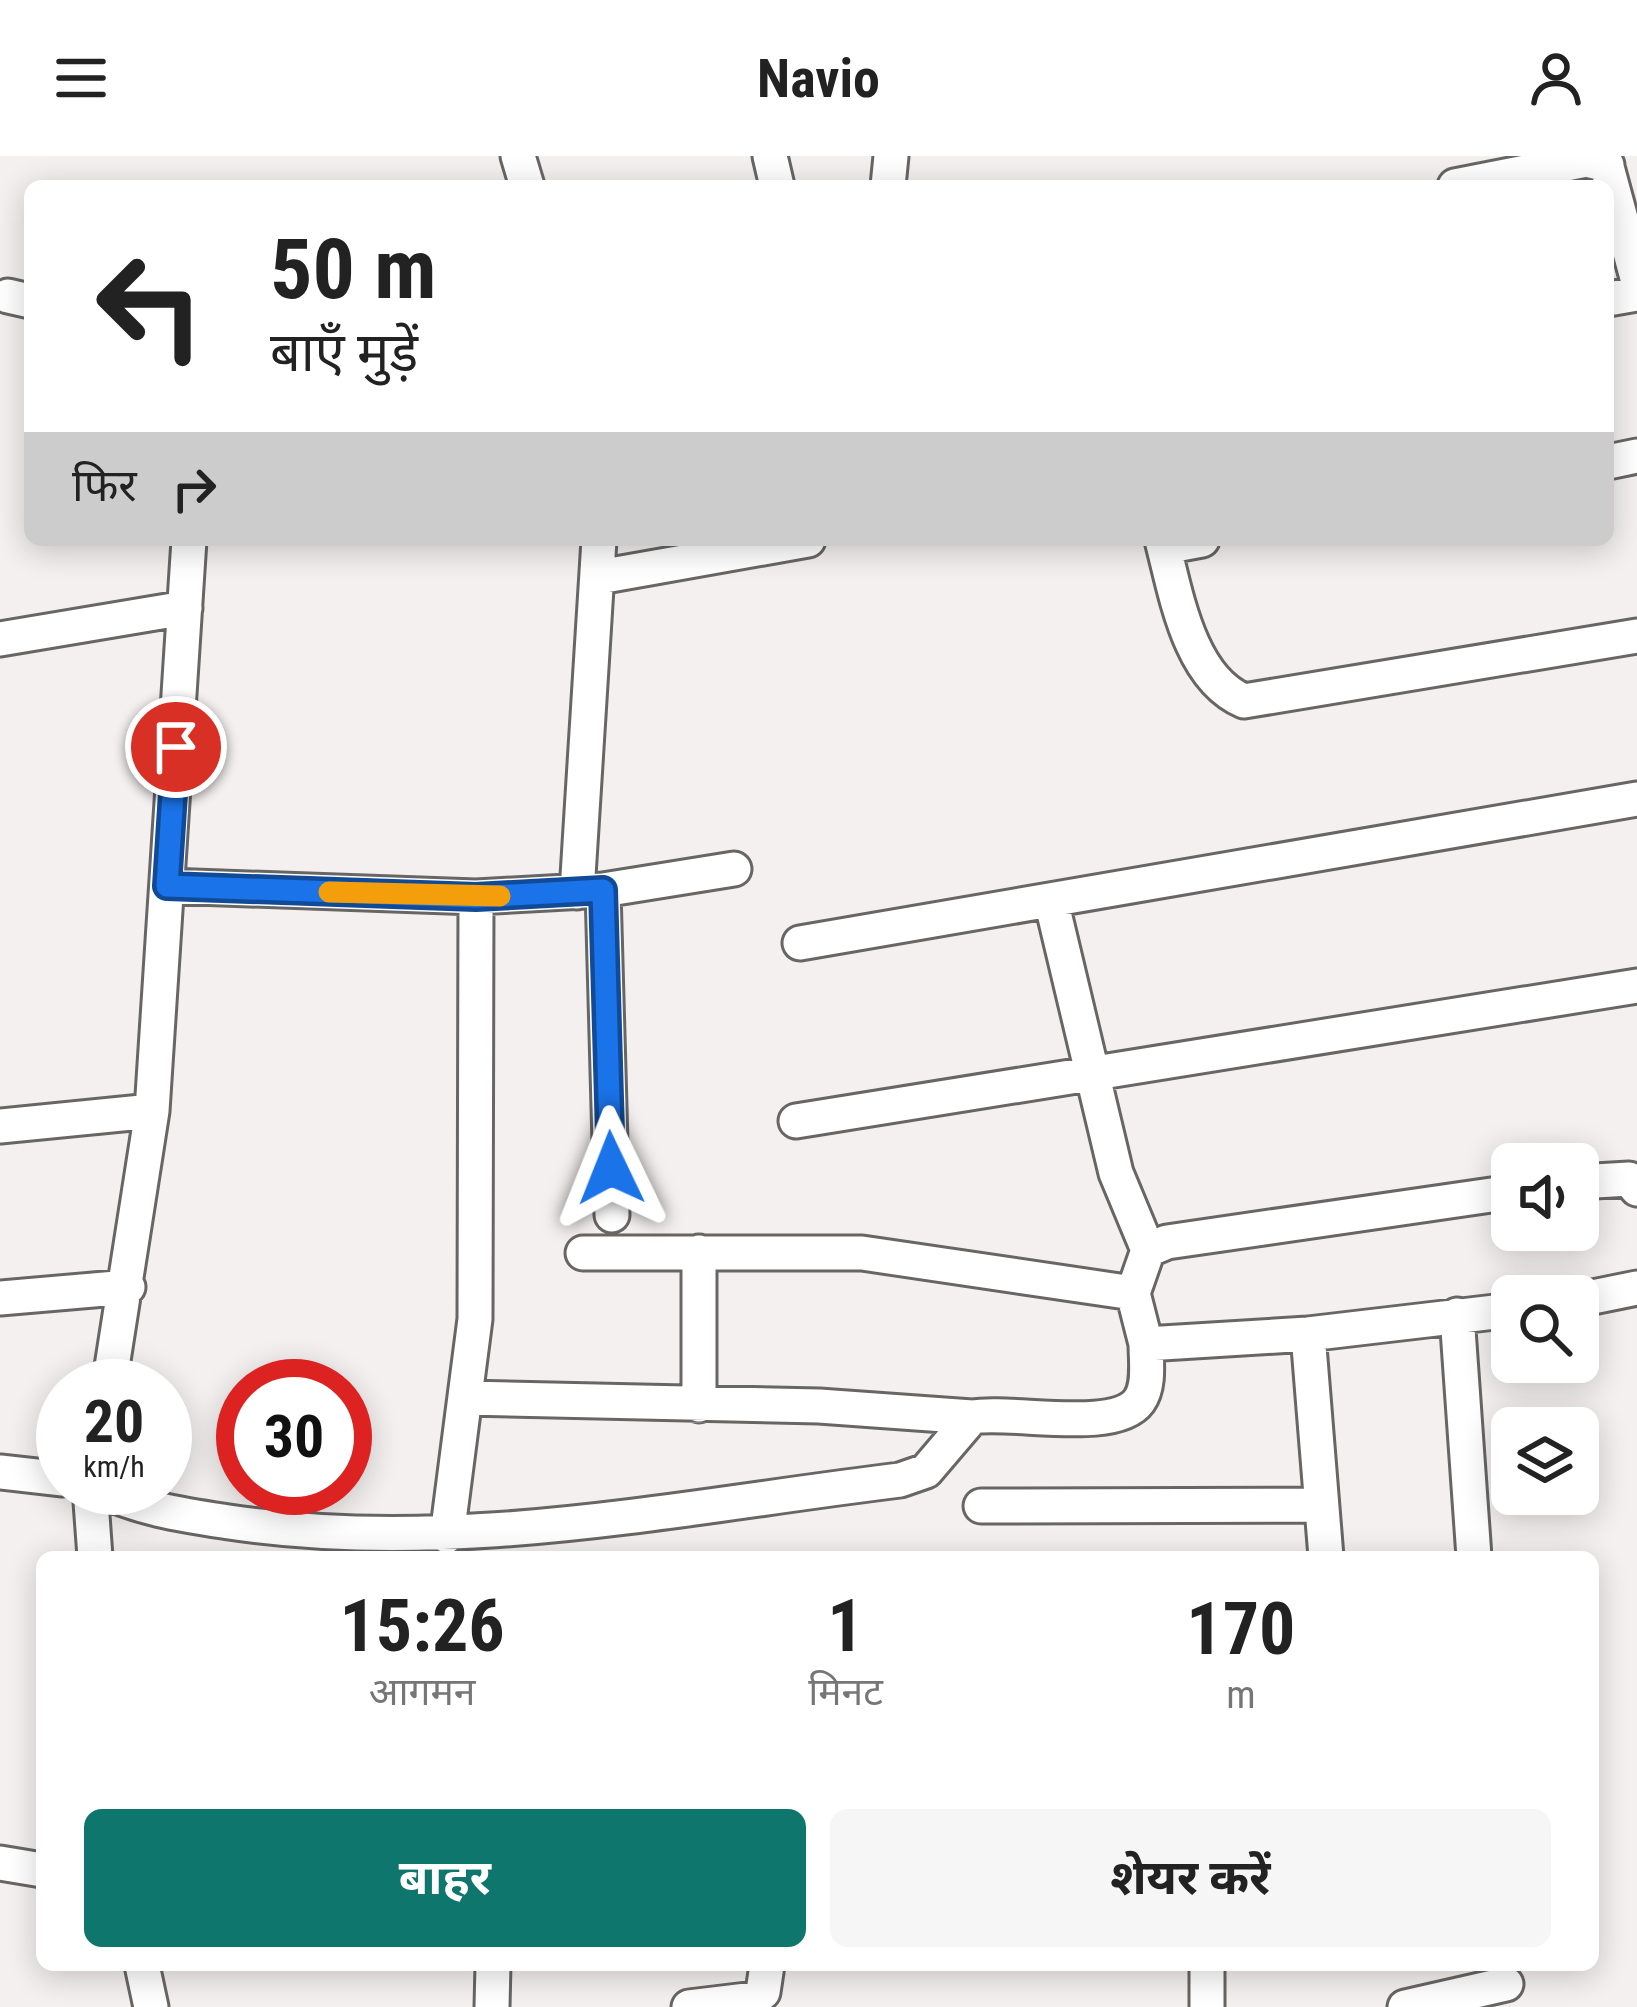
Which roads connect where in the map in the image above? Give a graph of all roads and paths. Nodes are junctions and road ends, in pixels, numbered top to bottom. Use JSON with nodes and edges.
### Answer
{"nodes":[{"id":1,"x":1616,"y":172,"type":"edge"},
{"id":2,"x":1485,"y":180,"type":"edge"},
{"id":3,"x":1637,"y":278,"type":"edge"},
{"id":4,"x":189,"y":546,"type":"edge"},
{"id":5,"x":599,"y":546,"type":"edge"},
{"id":6,"x":775,"y":546,"type":"edge"},
{"id":7,"x":1164,"y":546,"type":"edge"},
{"id":8,"x":599,"y":578,"type":"junction"},
{"id":9,"x":185,"y":608,"type":"junction"},
{"id":10,"x":1637,"y":636,"type":"edge"},
{"id":11,"x":0,"y":639,"type":"edge"},
{"id":12,"x":1637,"y":800,"type":"edge"},
{"id":13,"x":734,"y":869,"type":"dead end"},
{"id":14,"x":167,"y":886,"type":"junction"},
{"id":15,"x":590,"y":891,"type":"junction"},
{"id":16,"x":476,"y":897,"type":"junction"},
{"id":17,"x":1051,"y":900,"type":"junction"},
{"id":18,"x":800,"y":944,"type":"dead end"},
{"id":19,"x":1637,"y":986,"type":"edge"},
{"id":20,"x":1092,"y":1074,"type":"junction"},
{"id":21,"x":152,"y":1111,"type":"junction"},
{"id":22,"x":796,"y":1121,"type":"dead end"},
{"id":23,"x":0,"y":1126,"type":"edge"},
{"id":24,"x":1599,"y":1179,"type":"edge"},
{"id":25,"x":1637,"y":1189,"type":"edge"},
{"id":26,"x":1491,"y":1195,"type":"edge"},
{"id":27,"x":612,"y":1215,"type":"dead end"},
{"id":28,"x":1148,"y":1250,"type":"junction"},
{"id":29,"x":583,"y":1252,"type":"dead end"},
{"id":30,"x":699,"y":1252,"type":"junction"},
{"id":31,"x":128,"y":1287,"type":"junction"},
{"id":32,"x":1637,"y":1288,"type":"edge"},
{"id":33,"x":1133,"y":1294,"type":"junction"},
{"id":34,"x":1599,"y":1296,"type":"edge"},
{"id":35,"x":0,"y":1298,"type":"edge"},
{"id":36,"x":1491,"y":1312,"type":"edge"},
{"id":37,"x":1457,"y":1315,"type":"junction"},
{"id":38,"x":1308,"y":1334,"type":"junction"},
{"id":39,"x":1146,"y":1344,"type":"junction"},
{"id":40,"x":114,"y":1359,"type":"edge"},
{"id":41,"x":467,"y":1398,"type":"junction"},
{"id":42,"x":699,"y":1405,"type":"junction"},
{"id":43,"x":972,"y":1417,"type":"junction"},
{"id":44,"x":0,"y":1472,"type":"edge"},
{"id":45,"x":36,"y":1476,"type":"edge"},
{"id":46,"x":1322,"y":1504,"type":"junction"},
{"id":47,"x":981,"y":1506,"type":"dead end"},
{"id":48,"x":94,"y":1515,"type":"edge"},
{"id":49,"x":177,"y":1515,"type":"edge"},
{"id":50,"x":447,"y":1536,"type":"junction"},
{"id":51,"x":95,"y":1551,"type":"edge"},
{"id":52,"x":1326,"y":1551,"type":"edge"},
{"id":53,"x":1474,"y":1551,"type":"edge"},
{"id":54,"x":0,"y":1863,"type":"edge"},
{"id":55,"x":36,"y":1869,"type":"edge"},
{"id":56,"x":143,"y":1971,"type":"edge"},
{"id":57,"x":493,"y":1971,"type":"edge"},
{"id":58,"x":766,"y":1971,"type":"edge"},
{"id":59,"x":1207,"y":1971,"type":"edge"},
{"id":60,"x":1506,"y":1984,"type":"dead end"},
{"id":61,"x":151,"y":2007,"type":"edge"},
{"id":62,"x":492,"y":2007,"type":"edge"},
{"id":63,"x":689,"y":2007,"type":"edge"},
{"id":64,"x":1208,"y":2007,"type":"edge"},
{"id":65,"x":1405,"y":2007,"type":"edge"}],
"edges":[{"from":1,"to":2,"type":"street"},
{"from":1,"to":3,"type":"street"},
{"from":4,"to":9,"type":"street"},
{"from":5,"to":8,"type":"street"},
{"from":6,"to":8,"type":"street"},
{"from":7,"to":10,"type":"street"},
{"from":8,"to":15,"type":"street"},
{"from":9,"to":11,"type":"street"},
{"from":9,"to":14,"type":"street"},
{"from":12,"to":17,"type":"street"},
{"from":13,"to":15,"type":"street"},
{"from":14,"to":16,"type":"street"},
{"from":14,"to":21,"type":"street"},
{"from":15,"to":16,"type":"street"},
{"from":15,"to":27,"type":"street"},
{"from":16,"to":41,"type":"street"},
{"from":17,"to":18,"type":"street"},
{"from":17,"to":20,"type":"street"},
{"from":19,"to":20,"type":"street"},
{"from":20,"to":22,"type":"street"},
{"from":20,"to":28,"type":"street"},
{"from":21,"to":23,"type":"street"},
{"from":21,"to":31,"type":"street"},
{"from":24,"to":25,"type":"street"},
{"from":26,"to":28,"type":"street"},
{"from":28,"to":33,"type":"street"},
{"from":29,"to":30,"type":"street"},
{"from":30,"to":33,"type":"street"},
{"from":30,"to":42,"type":"street"},
{"from":31,"to":35,"type":"street"},
{"from":31,"to":40,"type":"street"},
{"from":32,"to":34,"type":"street"},
{"from":33,"to":39,"type":"street"},
{"from":36,"to":37,"type":"street"},
{"from":37,"to":38,"type":"street"},
{"from":37,"to":53,"type":"street"},
{"from":38,"to":39,"type":"street"},
{"from":38,"to":46,"type":"street"},
{"from":39,"to":43,"type":"street"},
{"from":41,"to":42,"type":"street"},
{"from":41,"to":50,"type":"street"},
{"from":42,"to":43,"type":"street"},
{"from":43,"to":50,"type":"street"},
{"from":44,"to":45,"type":"street"},
{"from":46,"to":47,"type":"street"},
{"from":46,"to":52,"type":"street"},
{"from":48,"to":51,"type":"street"},
{"from":49,"to":50,"type":"street"},
{"from":54,"to":55,"type":"street"},
{"from":56,"to":61,"type":"street"},
{"from":57,"to":62,"type":"street"},
{"from":58,"to":63,"type":"street"},
{"from":59,"to":64,"type":"street"},
{"from":60,"to":65,"type":"street"}]}
